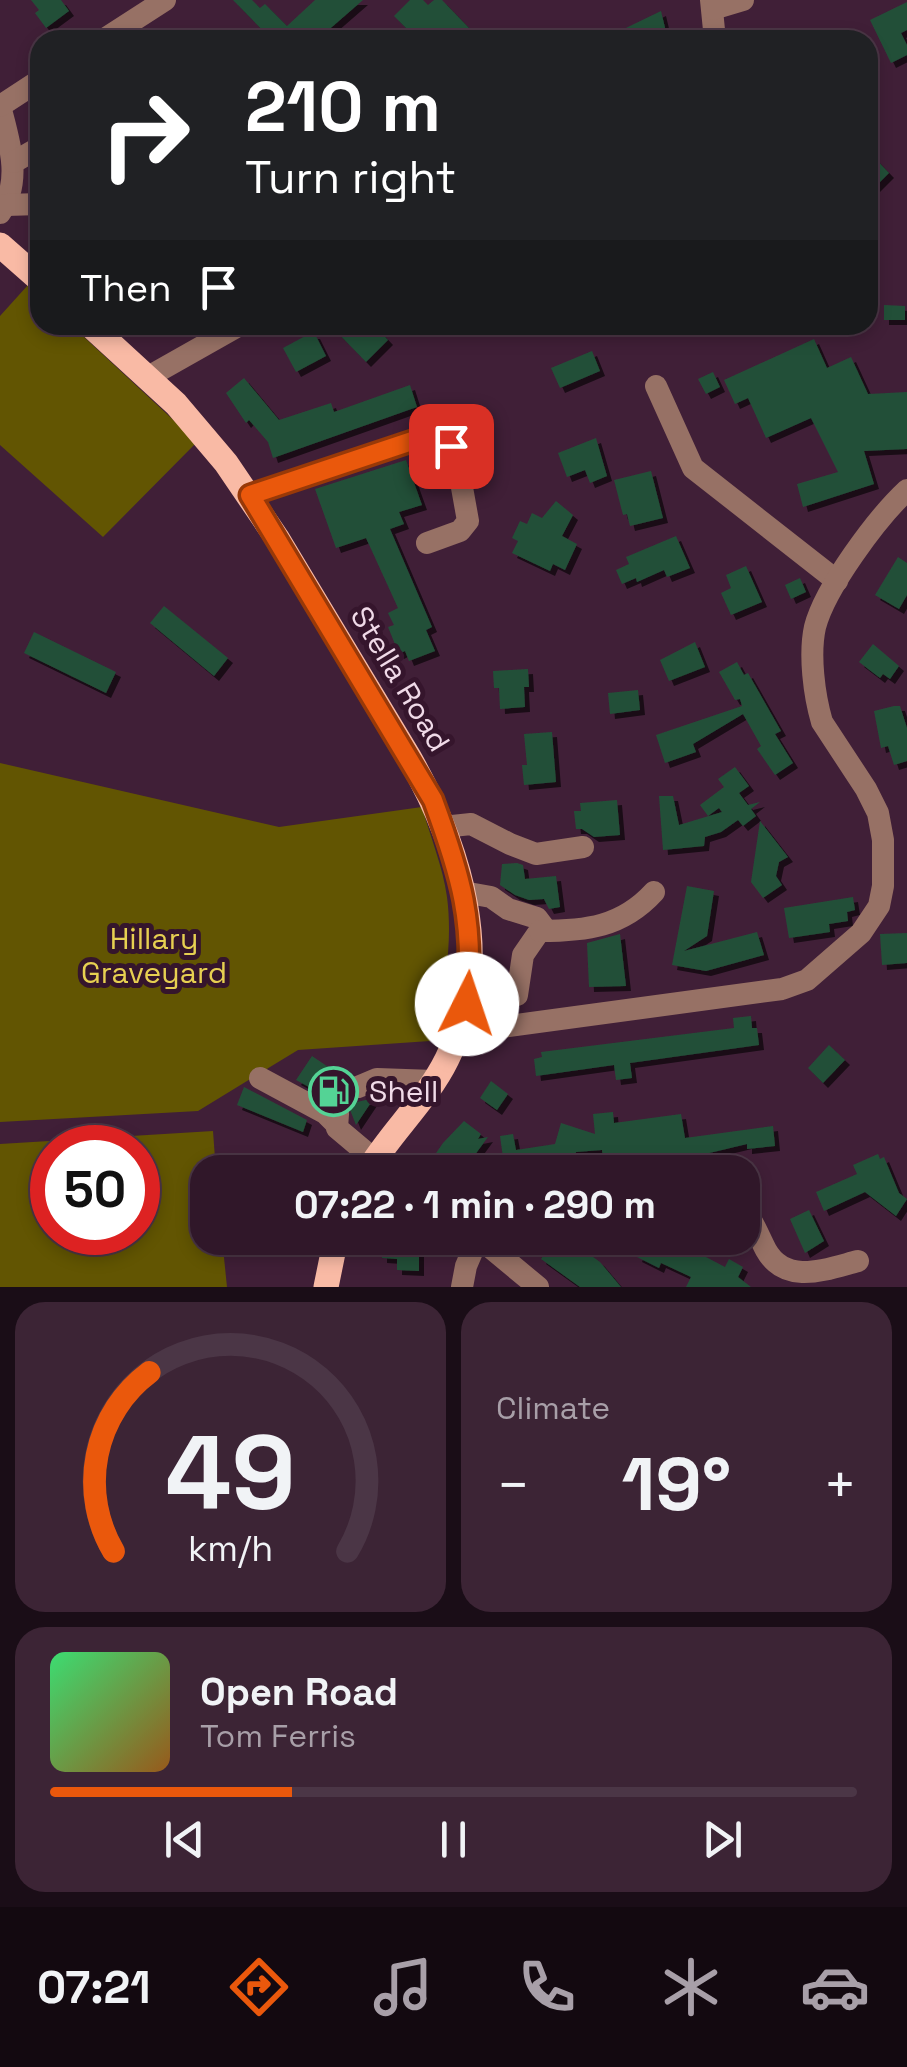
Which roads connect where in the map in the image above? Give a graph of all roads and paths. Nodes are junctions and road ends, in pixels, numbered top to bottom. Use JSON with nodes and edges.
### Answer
{"nodes":[{"id":1,"x":165,"y":0,"type":"edge"},
{"id":2,"x":742,"y":0,"type":"edge"},
{"id":3,"x":712,"y":4,"type":"edge"},
{"id":4,"x":144,"y":14,"type":"junction"},
{"id":5,"x":119,"y":30,"type":"edge"},
{"id":6,"x":132,"y":30,"type":"edge"},
{"id":7,"x":714,"y":30,"type":"edge"},
{"id":8,"x":30,"y":86,"type":"edge"},
{"id":9,"x":0,"y":106,"type":"edge"},
{"id":10,"x":7,"y":158,"type":"edge"},
{"id":11,"x":30,"y":205,"type":"edge"},
{"id":12,"x":3,"y":209,"type":"edge"},
{"id":13,"x":0,"y":245,"type":"edge"},
{"id":14,"x":30,"y":271,"type":"edge"},
{"id":15,"x":101,"y":335,"type":"edge"},
{"id":16,"x":223,"y":335,"type":"edge"},
{"id":17,"x":148,"y":378,"type":"junction"},
{"id":18,"x":656,"y":386,"type":"dead end"},
{"id":19,"x":907,"y":490,"type":"edge"},
{"id":20,"x":250,"y":495,"type":"junction"},
{"id":21,"x":427,"y":542,"type":"dead end"},
{"id":22,"x":837,"y":582,"type":"junction"},
{"id":23,"x":443,"y":827,"type":"junction"},
{"id":24,"x":583,"y":847,"type":"dead end"},
{"id":25,"x":464,"y":892,"type":"junction"},
{"id":26,"x":654,"y":892,"type":"dead end"},
{"id":27,"x":540,"y":931,"type":"junction"},
{"id":28,"x":468,"y":996,"type":"junction"},
{"id":29,"x":458,"y":1033,"type":"junction"},
{"id":30,"x":260,"y":1078,"type":"dead end"},
{"id":31,"x":434,"y":1082,"type":"junction"},
{"id":32,"x":358,"y":1087,"type":"dead end"},
{"id":33,"x":361,"y":1155,"type":"edge"},
{"id":34,"x":381,"y":1155,"type":"edge"},
{"id":35,"x":760,"y":1239,"type":"edge"},
{"id":36,"x":333,"y":1255,"type":"edge"},
{"id":37,"x":471,"y":1255,"type":"edge"},
{"id":38,"x":499,"y":1255,"type":"edge"},
{"id":39,"x":858,"y":1261,"type":"dead end"},
{"id":40,"x":326,"y":1287,"type":"edge"},
{"id":41,"x":462,"y":1287,"type":"edge"},
{"id":42,"x":538,"y":1287,"type":"edge"}],
"edges":[{"from":1,"to":4,"type":"street"},
{"from":2,"to":3,"type":"street"},
{"from":3,"to":7,"type":"street"},
{"from":4,"to":5,"type":"street"},
{"from":4,"to":6,"type":"street"},
{"from":8,"to":9,"type":"street"},
{"from":9,"to":10,"type":"street"},
{"from":10,"to":12,"type":"street"},
{"from":11,"to":12,"type":"street"},
{"from":13,"to":14,"type":"main road"},
{"from":15,"to":17,"type":"main road","name":"Stella Road"},
{"from":16,"to":17,"type":"street"},
{"from":17,"to":20,"type":"main road","name":"Stella Road"},
{"from":18,"to":22,"type":"street"},
{"from":19,"to":22,"type":"street"},
{"from":20,"to":21,"type":"street"},
{"from":20,"to":23,"type":"main road","name":"Stella Road"},
{"from":22,"to":29,"type":"street"},
{"from":23,"to":24,"type":"street"},
{"from":23,"to":25,"type":"main road","name":"Stella Road"},
{"from":25,"to":27,"type":"street"},
{"from":25,"to":28,"type":"main road","name":"Stella Road"},
{"from":26,"to":27,"type":"street"},
{"from":27,"to":28,"type":"street"},
{"from":28,"to":29,"type":"main road","name":"Stella Road"},
{"from":29,"to":31,"type":"main road","name":"Stella Road"},
{"from":30,"to":33,"type":"street"},
{"from":31,"to":32,"type":"street"},
{"from":31,"to":34,"type":"main road","name":"Stella Road"},
{"from":35,"to":39,"type":"street"},
{"from":36,"to":40,"type":"main road"},
{"from":37,"to":41,"type":"street"},
{"from":38,"to":42,"type":"street"}]}
